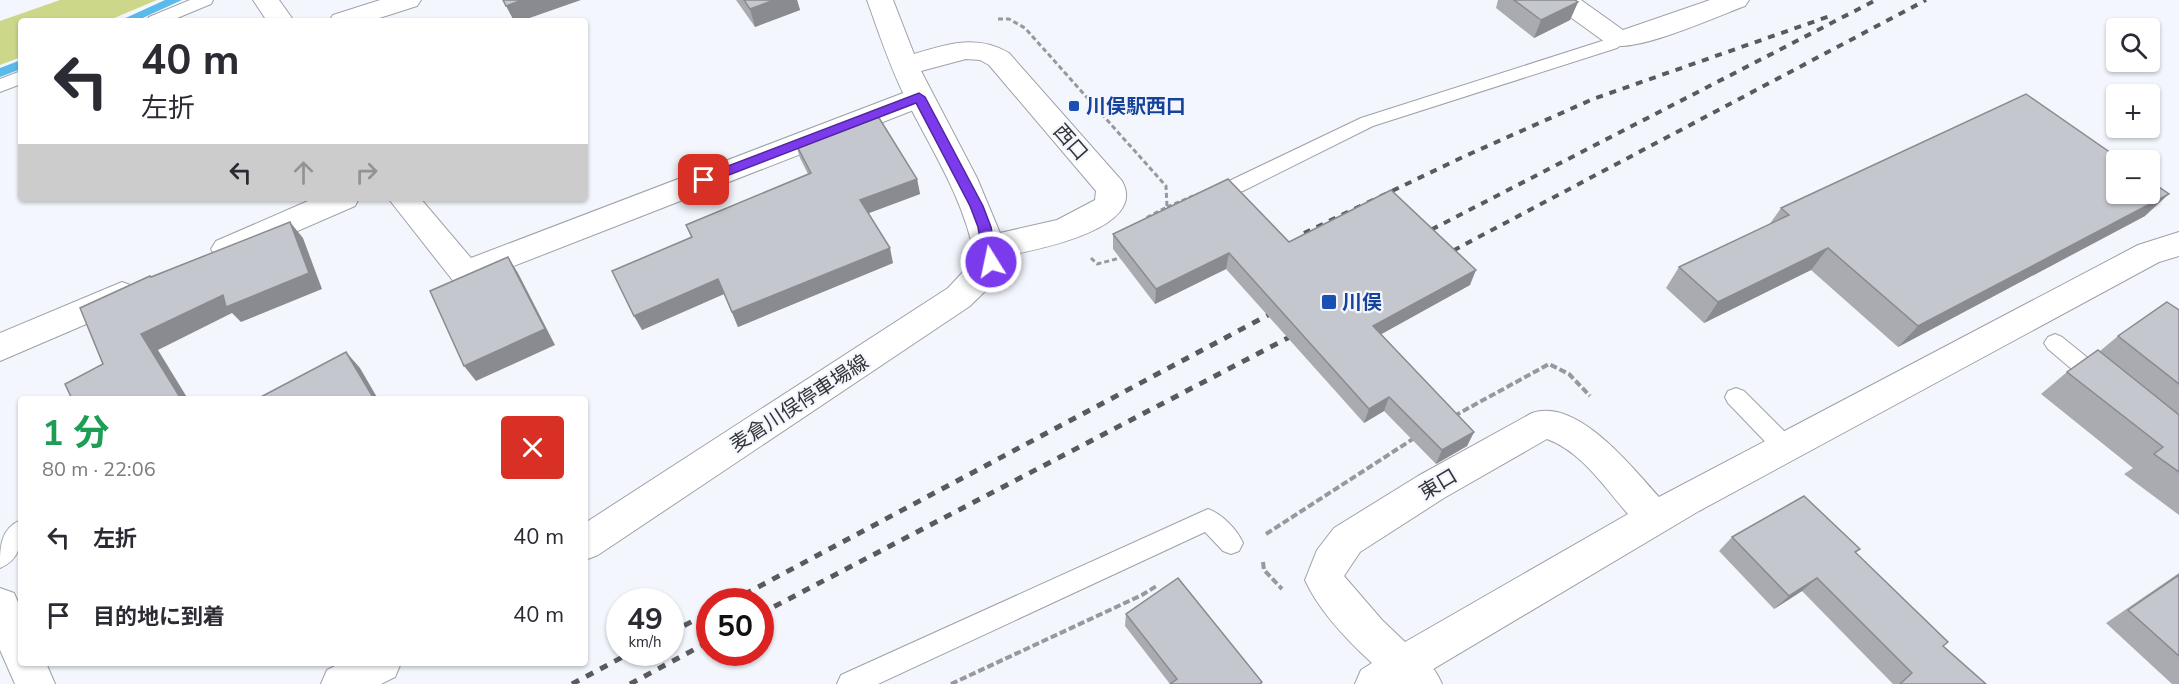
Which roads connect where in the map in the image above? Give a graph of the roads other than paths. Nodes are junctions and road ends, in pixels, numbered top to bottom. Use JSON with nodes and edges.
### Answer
{"nodes":[{"id":1,"x":205,"y":0,"type":"edge"},
{"id":2,"x":266,"y":0,"type":"edge"},
{"id":3,"x":408,"y":0,"type":"edge"},
{"id":4,"x":880,"y":0,"type":"edge"},
{"id":5,"x":1564,"y":0,"type":"edge"},
{"id":6,"x":1736,"y":0,"type":"edge"},
{"id":7,"x":162,"y":18,"type":"edge"},
{"id":8,"x":279,"y":18,"type":"edge"},
{"id":9,"x":351,"y":18,"type":"edge"},
{"id":10,"x":1618,"y":39,"type":"junction"},
{"id":11,"x":905,"y":66,"type":"junction"},
{"id":12,"x":18,"y":78,"type":"edge"},
{"id":13,"x":0,"y":86,"type":"edge"},
{"id":14,"x":919,"y":97,"type":"junction"},
{"id":15,"x":1236,"y":186,"type":"edge"},
{"id":16,"x":337,"y":201,"type":"edge"},
{"id":17,"x":405,"y":201,"type":"edge"},
{"id":18,"x":2179,"y":244,"type":"edge"},
{"id":19,"x":989,"y":247,"type":"junction"},
{"id":20,"x":204,"y":259,"type":"edge"},
{"id":21,"x":150,"y":282,"type":"edge"},
{"id":22,"x":2055,"y":343,"type":"dead end"},
{"id":23,"x":0,"y":348,"type":"edge"},
{"id":24,"x":2117,"y":394,"type":"edge"},
{"id":25,"x":1736,"y":397,"type":"dead end"},
{"id":26,"x":1785,"y":447,"type":"junction"},
{"id":27,"x":1655,"y":518,"type":"junction"},
{"id":28,"x":18,"y":535,"type":"edge"},
{"id":29,"x":588,"y":541,"type":"edge"},
{"id":30,"x":1231,"y":543,"type":"dead end"},
{"id":31,"x":0,"y":557,"type":"edge"},
{"id":32,"x":0,"y":606,"type":"edge"},
{"id":33,"x":18,"y":642,"type":"edge"},
{"id":34,"x":28,"y":666,"type":"edge"},
{"id":35,"x":375,"y":666,"type":"edge"},
{"id":36,"x":1400,"y":678,"type":"edge"},
{"id":37,"x":35,"y":684,"type":"edge"},
{"id":38,"x":341,"y":684,"type":"edge"},
{"id":39,"x":850,"y":684,"type":"edge"}],
"edges":[{"from":1,"to":7,"type":"lane"},
{"from":2,"to":8,"type":"street"},
{"from":3,"to":9,"type":"street"},
{"from":4,"to":11,"type":"street"},
{"from":5,"to":10,"type":"street"},
{"from":6,"to":10,"type":"street"},
{"from":10,"to":15,"type":"lane"},
{"from":11,"to":14,"type":"street"},
{"from":11,"to":19,"type":"street","name":"西口"},
{"from":12,"to":13,"type":"lane"},
{"from":14,"to":17,"type":"street"},
{"from":14,"to":19,"type":"street"},
{"from":16,"to":20,"type":"street"},
{"from":18,"to":26,"type":"street"},
{"from":19,"to":29,"type":"street","name":"麦倉川俣停車場線"},
{"from":21,"to":23,"type":"street"},
{"from":22,"to":24,"type":"lane"},
{"from":25,"to":26,"type":"lane"},
{"from":26,"to":27,"type":"street"},
{"from":27,"to":36,"type":"street"},
{"from":27,"to":36,"type":"street","name":"東口"},
{"from":28,"to":31,"type":"lane"},
{"from":30,"to":39,"type":"lane"},
{"from":32,"to":33,"type":"street"},
{"from":34,"to":37,"type":"street"},
{"from":35,"to":38,"type":"street"}]}
